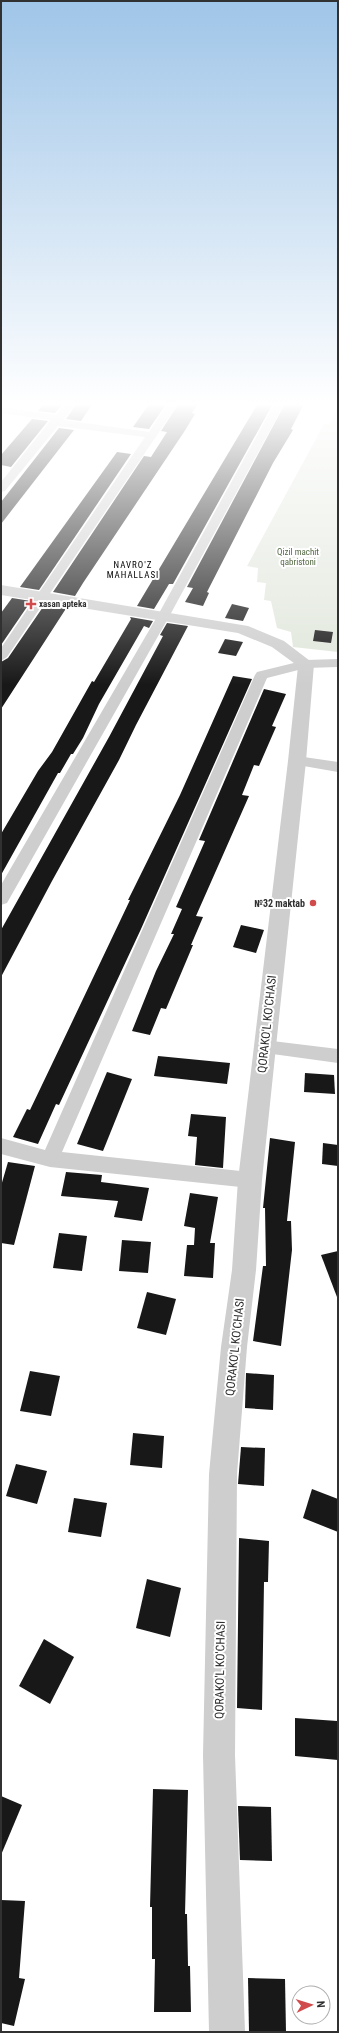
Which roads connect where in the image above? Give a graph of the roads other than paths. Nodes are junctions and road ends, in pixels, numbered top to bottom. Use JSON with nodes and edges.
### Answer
{"nodes":[{"id":1,"x":110,"y":496,"type":"edge"},
{"id":2,"x":229,"y":496,"type":"edge"},
{"id":3,"x":1,"y":590,"type":"edge"},
{"id":4,"x":42,"y":597,"type":"junction"},
{"id":5,"x":164,"y":615,"type":"junction"},
{"id":6,"x":1,"y":657,"type":"edge"},
{"id":7,"x":338,"y":663,"type":"edge"},
{"id":8,"x":306,"y":664,"type":"junction"},
{"id":9,"x":297,"y":761,"type":"junction"},
{"id":10,"x":338,"y":766,"type":"edge"},
{"id":11,"x":1,"y":899,"type":"edge"},
{"id":12,"x":264,"y":1047,"type":"junction"},
{"id":13,"x":338,"y":1056,"type":"edge"},
{"id":14,"x":1,"y":1146,"type":"edge"},
{"id":15,"x":50,"y":1159,"type":"junction"},
{"id":16,"x":250,"y":1180,"type":"junction"},
{"id":17,"x":227,"y":2032,"type":"edge"}],
"edges":[{"from":1,"to":4,"type":"street"},
{"from":2,"to":5,"type":"street"},
{"from":3,"to":4,"type":"street"},
{"from":4,"to":5,"type":"street"},
{"from":4,"to":6,"type":"street"},
{"from":5,"to":8,"type":"street"},
{"from":5,"to":11,"type":"street"},
{"from":7,"to":8,"type":"street"},
{"from":8,"to":9,"type":"street","name":"QORAKO'L KO'CHASI"},
{"from":8,"to":15,"type":"street"},
{"from":9,"to":10,"type":"street"},
{"from":9,"to":12,"type":"street","name":"QORAKO'L KO'CHASI"},
{"from":12,"to":13,"type":"street"},
{"from":12,"to":16,"type":"street","name":"QORAKO'L KO'CHASI"},
{"from":14,"to":15,"type":"street"},
{"from":15,"to":16,"type":"street"},
{"from":16,"to":17,"type":"street","name":"QORAKO'L KO'CHASI"}]}
